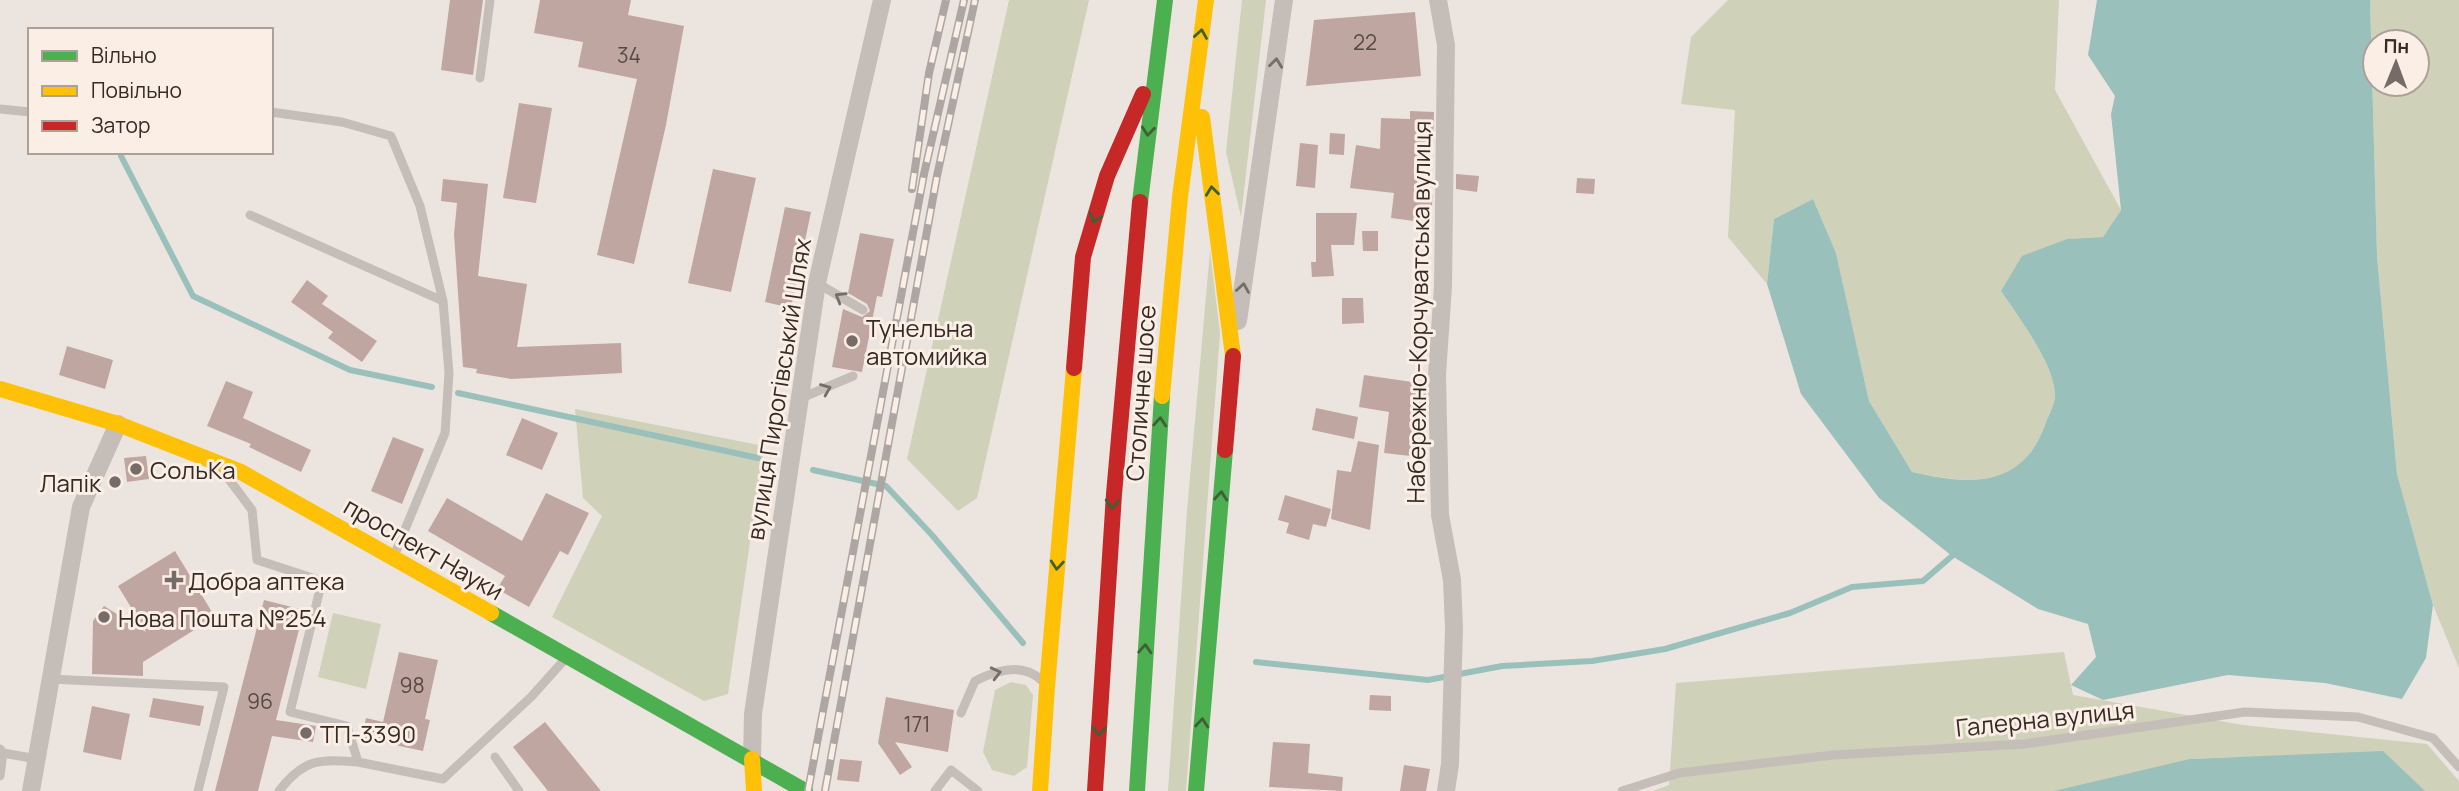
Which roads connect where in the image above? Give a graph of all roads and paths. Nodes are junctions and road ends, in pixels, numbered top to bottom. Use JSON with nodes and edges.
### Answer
{"nodes":[{"id":1,"x":490,"y":0,"type":"edge"},
{"id":2,"x":882,"y":0,"type":"edge"},
{"id":3,"x":1165,"y":0,"type":"edge"},
{"id":4,"x":1206,"y":0,"type":"edge"},
{"id":5,"x":1284,"y":0,"type":"edge"},
{"id":6,"x":1438,"y":0,"type":"edge"},
{"id":7,"x":1156,"y":64,"type":"junction"},
{"id":8,"x":1196,"y":67,"type":"junction"},
{"id":9,"x":480,"y":78,"type":"dead end"},
{"id":10,"x":0,"y":109,"type":"edge"},
{"id":11,"x":28,"y":112,"type":"edge"},
{"id":12,"x":273,"y":112,"type":"edge"},
{"id":13,"x":250,"y":215,"type":"dead end"},
{"id":14,"x":817,"y":283,"type":"junction"},
{"id":15,"x":443,"y":301,"type":"junction"},
{"id":16,"x":863,"y":310,"type":"dead end"},
{"id":17,"x":1233,"y":356,"type":"junction"},
{"id":18,"x":853,"y":376,"type":"dead end"},
{"id":19,"x":0,"y":389,"type":"edge"},
{"id":20,"x":798,"y":400,"type":"junction"},
{"id":21,"x":118,"y":424,"type":"junction"},
{"id":22,"x":226,"y":465,"type":"junction"},
{"id":23,"x":394,"y":558,"type":"junction"},
{"id":24,"x":568,"y":657,"type":"junction"},
{"id":25,"x":48,"y":679,"type":"junction"},
{"id":26,"x":1047,"y":687,"type":"junction"},
{"id":27,"x":961,"y":713,"type":"dead end"},
{"id":28,"x":1,"y":751,"type":"edge"},
{"id":29,"x":495,"y":757,"type":"dead end"},
{"id":30,"x":37,"y":759,"type":"junction"},
{"id":31,"x":752,"y":759,"type":"junction"},
{"id":32,"x":358,"y":762,"type":"junction"},
{"id":33,"x":2459,"y":767,"type":"edge"},
{"id":34,"x":0,"y":776,"type":"edge"},
{"id":35,"x":30,"y":791,"type":"edge"},
{"id":36,"x":198,"y":791,"type":"edge"},
{"id":37,"x":279,"y":791,"type":"edge"},
{"id":38,"x":519,"y":791,"type":"edge"},
{"id":39,"x":754,"y":791,"type":"edge"},
{"id":40,"x":805,"y":791,"type":"edge"},
{"id":41,"x":935,"y":791,"type":"edge"},
{"id":42,"x":978,"y":791,"type":"edge"},
{"id":43,"x":1040,"y":791,"type":"edge"},
{"id":44,"x":1095,"y":791,"type":"edge"},
{"id":45,"x":1138,"y":791,"type":"edge"},
{"id":46,"x":1196,"y":791,"type":"edge"},
{"id":47,"x":1446,"y":791,"type":"edge"},
{"id":48,"x":1622,"y":791,"type":"edge"}],
"edges":[{"from":1,"to":9,"type":"lane"},
{"from":2,"to":14,"type":"street","name":"вулиця Пирогівський Шлях"},
{"from":3,"to":7,"type":"main road","name":"Столичне шосе"},
{"from":8,"to":4,"type":"main road","name":"Столичне шосе","one_way":true},
{"from":17,"to":5,"type":"street","one_way":true},
{"from":6,"to":47,"type":"street","name":"Набережно-Корчуватська вулиця"},
{"from":7,"to":26,"type":"main road","one_way":true},
{"from":7,"to":44,"type":"main road","name":"Столичне шосе","one_way":true},
{"from":17,"to":8,"type":"main road","one_way":true},
{"from":45,"to":8,"type":"main road","name":"Столичне шосе","one_way":true},
{"from":10,"to":11,"type":"lane"},
{"from":12,"to":15,"type":"lane"},
{"from":13,"to":15,"type":"lane"},
{"from":16,"to":14,"type":"lane","one_way":true},
{"from":14,"to":20,"type":"street","name":"вулиця Пирогівський Шлях"},
{"from":15,"to":23,"type":"lane"},
{"from":46,"to":17,"type":"main road","one_way":true},
{"from":20,"to":18,"type":"lane","one_way":true},
{"from":19,"to":21,"type":"main road","name":"проспект Науки"},
{"from":20,"to":31,"type":"street","name":"вулиця Пирогівський Шлях"},
{"from":21,"to":22,"type":"main road","name":"проспект Науки"},
{"from":21,"to":25,"type":"street"},
{"from":22,"to":23,"type":"main road","name":"проспект Науки"},
{"from":22,"to":32,"type":"lane"},
{"from":23,"to":24,"type":"main road","name":"проспект Науки"},
{"from":24,"to":31,"type":"main road","name":"проспект Науки"},
{"from":24,"to":32,"type":"lane"},
{"from":25,"to":30,"type":"street"},
{"from":25,"to":36,"type":"lane"},
{"from":27,"to":26,"type":"lane","one_way":true},
{"from":26,"to":43,"type":"main road"},
{"from":28,"to":30,"type":"lane"},
{"from":28,"to":34,"type":"lane"},
{"from":29,"to":38,"type":"lane"},
{"from":30,"to":35,"type":"street"},
{"from":31,"to":39,"type":"main road","name":"вулиця Пирогівський Шлях"},
{"from":31,"to":40,"type":"main road","name":"проспект Науки"},
{"from":32,"to":37,"type":"lane"},
{"from":33,"to":48,"type":"lane","name":"Галерна вулиця"},
{"from":41,"to":42,"type":"lane"}]}
